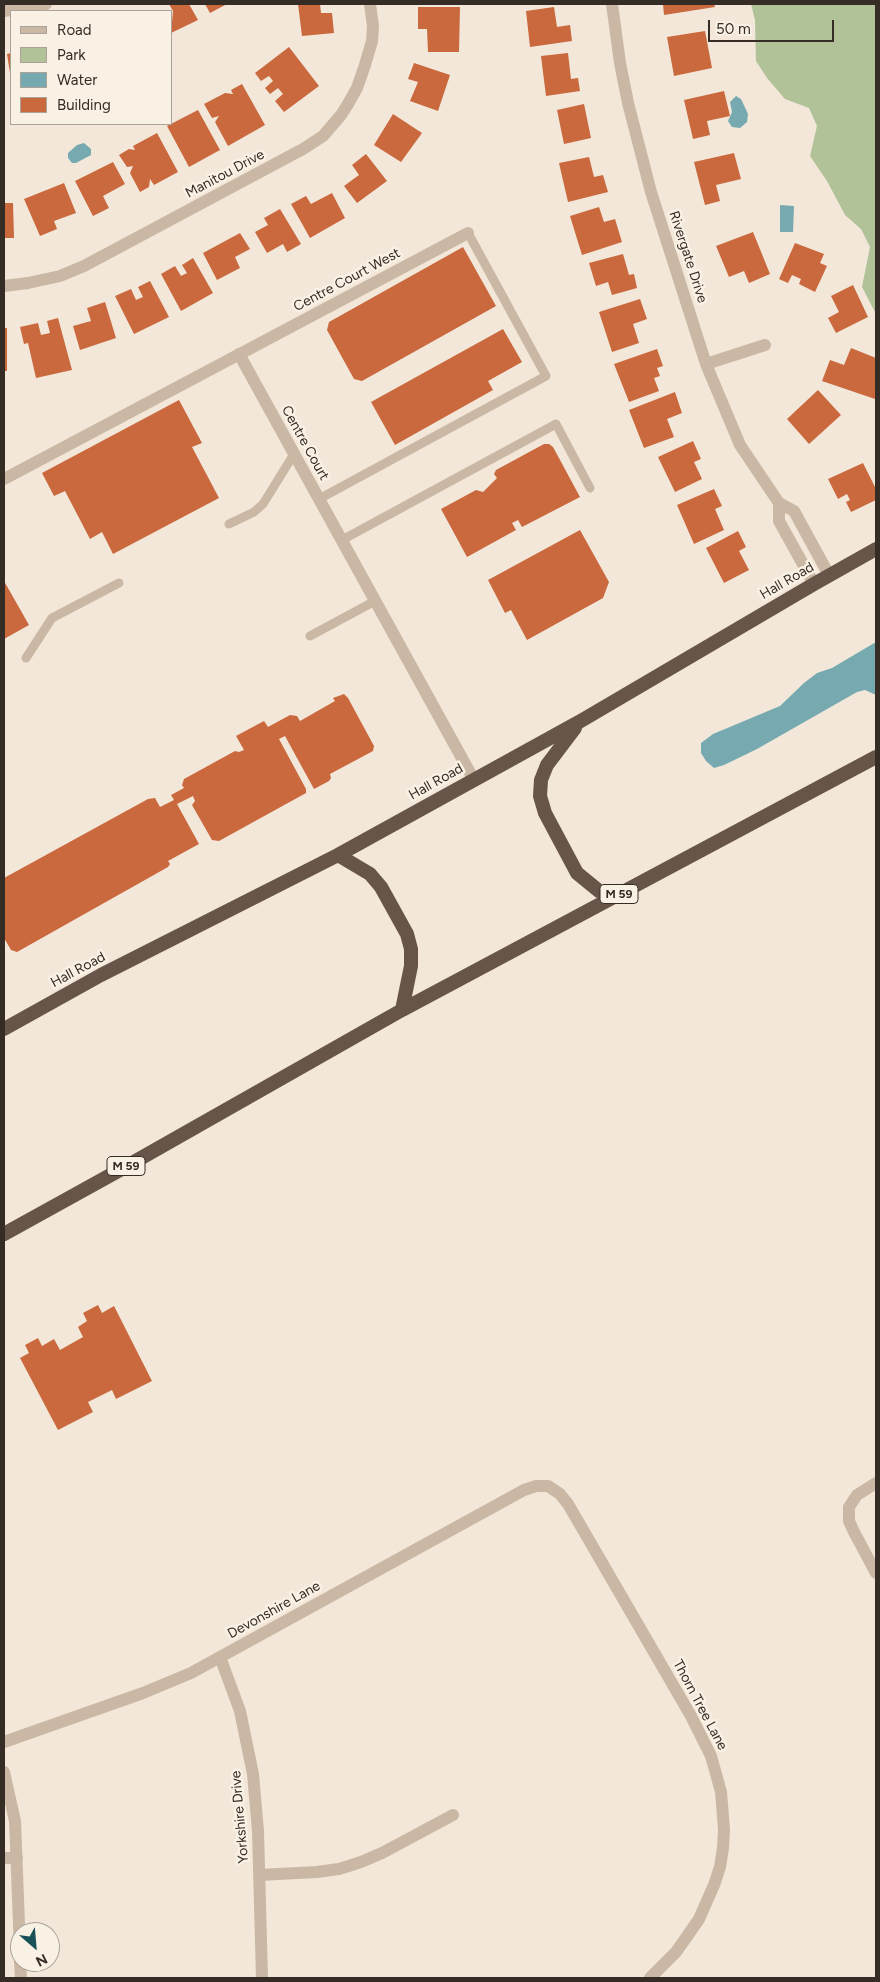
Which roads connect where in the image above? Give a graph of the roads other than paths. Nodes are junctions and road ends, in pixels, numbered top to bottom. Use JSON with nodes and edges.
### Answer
{"nodes":[{"id":1,"x":46,"y":4,"type":"edge"},
{"id":2,"x":370,"y":4,"type":"edge"},
{"id":3,"x":612,"y":4,"type":"edge"},
{"id":4,"x":4,"y":11,"type":"edge"},
{"id":5,"x":468,"y":233,"type":"joint"},
{"id":6,"x":4,"y":286,"type":"edge"},
{"id":7,"x":765,"y":346,"type":"dead end"},
{"id":8,"x":239,"y":354,"type":"junction"},
{"id":9,"x":706,"y":364,"type":"junction"},
{"id":10,"x":294,"y":454,"type":"junction"},
{"id":11,"x":4,"y":479,"type":"edge"},
{"id":12,"x":590,"y":488,"type":"dead end"},
{"id":13,"x":318,"y":498,"type":"junction"},
{"id":14,"x":779,"y":503,"type":"junction"},
{"id":15,"x":229,"y":524,"type":"dead end"},
{"id":16,"x":342,"y":540,"type":"junction"},
{"id":17,"x":876,"y":549,"type":"edge"},
{"id":18,"x":828,"y":575,"type":"junction"},
{"id":19,"x":119,"y":583,"type":"dead end"},
{"id":20,"x":814,"y":584,"type":"junction"},
{"id":21,"x":375,"y":601,"type":"junction"},
{"id":22,"x":310,"y":636,"type":"dead end"},
{"id":23,"x":26,"y":658,"type":"dead end"},
{"id":24,"x":579,"y":722,"type":"junction"},
{"id":25,"x":876,"y":757,"type":"edge"},
{"id":26,"x":474,"y":780,"type":"junction"},
{"id":27,"x":338,"y":855,"type":"junction"},
{"id":28,"x":617,"y":895,"type":"junction"},
{"id":29,"x":402,"y":1010,"type":"junction"},
{"id":30,"x":4,"y":1029,"type":"edge"},
{"id":31,"x":4,"y":1234,"type":"edge"},
{"id":32,"x":876,"y":1483,"type":"edge"},
{"id":33,"x":548,"y":1486,"type":"joint"},
{"id":34,"x":876,"y":1573,"type":"edge"},
{"id":35,"x":220,"y":1657,"type":"junction"},
{"id":36,"x":4,"y":1742,"type":"edge"},
{"id":37,"x":4,"y":1772,"type":"edge"},
{"id":38,"x":453,"y":1814,"type":"dead end"},
{"id":39,"x":4,"y":1858,"type":"edge"},
{"id":40,"x":17,"y":1858,"type":"junction"},
{"id":41,"x":259,"y":1875,"type":"junction"},
{"id":42,"x":19,"y":1922,"type":"edge"},
{"id":43,"x":262,"y":1978,"type":"edge"},
{"id":44,"x":650,"y":1978,"type":"edge"}],
"edges":[{"from":1,"to":4,"type":"street"},
{"from":2,"to":6,"type":"street","name":"Manitou Drive"},
{"from":3,"to":9,"type":"street","name":"Rivergate Drive"},
{"from":5,"to":8,"type":"street","name":"Centre Court West"},
{"from":5,"to":13,"type":"lane"},
{"from":7,"to":9,"type":"street"},
{"from":8,"to":10,"type":"street","name":"Centre Court"},
{"from":8,"to":11,"type":"street"},
{"from":9,"to":14,"type":"street","name":"Rivergate Drive"},
{"from":10,"to":13,"type":"street","name":"Centre Court"},
{"from":10,"to":15,"type":"lane"},
{"from":12,"to":16,"type":"lane"},
{"from":13,"to":16,"type":"street","name":"Centre Court"},
{"from":14,"to":18,"type":"street","name":"Rivergate Drive"},
{"from":14,"to":20,"type":"street","name":"Rivergate Drive"},
{"from":16,"to":21,"type":"street","name":"Centre Court"},
{"from":17,"to":18,"type":"highway","name":"Hall Road"},
{"from":18,"to":20,"type":"highway","name":"Hall Road"},
{"from":19,"to":23,"type":"lane"},
{"from":20,"to":24,"type":"highway","name":"Hall Road"},
{"from":21,"to":22,"type":"lane"},
{"from":21,"to":26,"type":"street","name":"Centre Court"},
{"from":24,"to":26,"type":"highway","name":"Hall Road"},
{"from":24,"to":28,"type":"highway"},
{"from":25,"to":28,"type":"highway","number":"M 59"},
{"from":26,"to":27,"type":"highway","name":"Hall Road"},
{"from":27,"to":29,"type":"highway"},
{"from":27,"to":30,"type":"highway","name":"Hall Road"},
{"from":28,"to":29,"type":"highway","number":"M 59"},
{"from":29,"to":31,"type":"highway","number":"M 59"},
{"from":32,"to":34,"type":"street"},
{"from":33,"to":35,"type":"street","name":"Devonshire Lane"},
{"from":33,"to":44,"type":"street","name":"Thorn Tree Lane"},
{"from":35,"to":36,"type":"street","name":"Devonshire Lane"},
{"from":35,"to":41,"type":"street","name":"Yorkshire Drive"},
{"from":37,"to":40,"type":"street"},
{"from":38,"to":41,"type":"street"},
{"from":39,"to":40,"type":"street"},
{"from":40,"to":42,"type":"street"},
{"from":41,"to":43,"type":"street","name":"Yorkshire Drive"}]}
